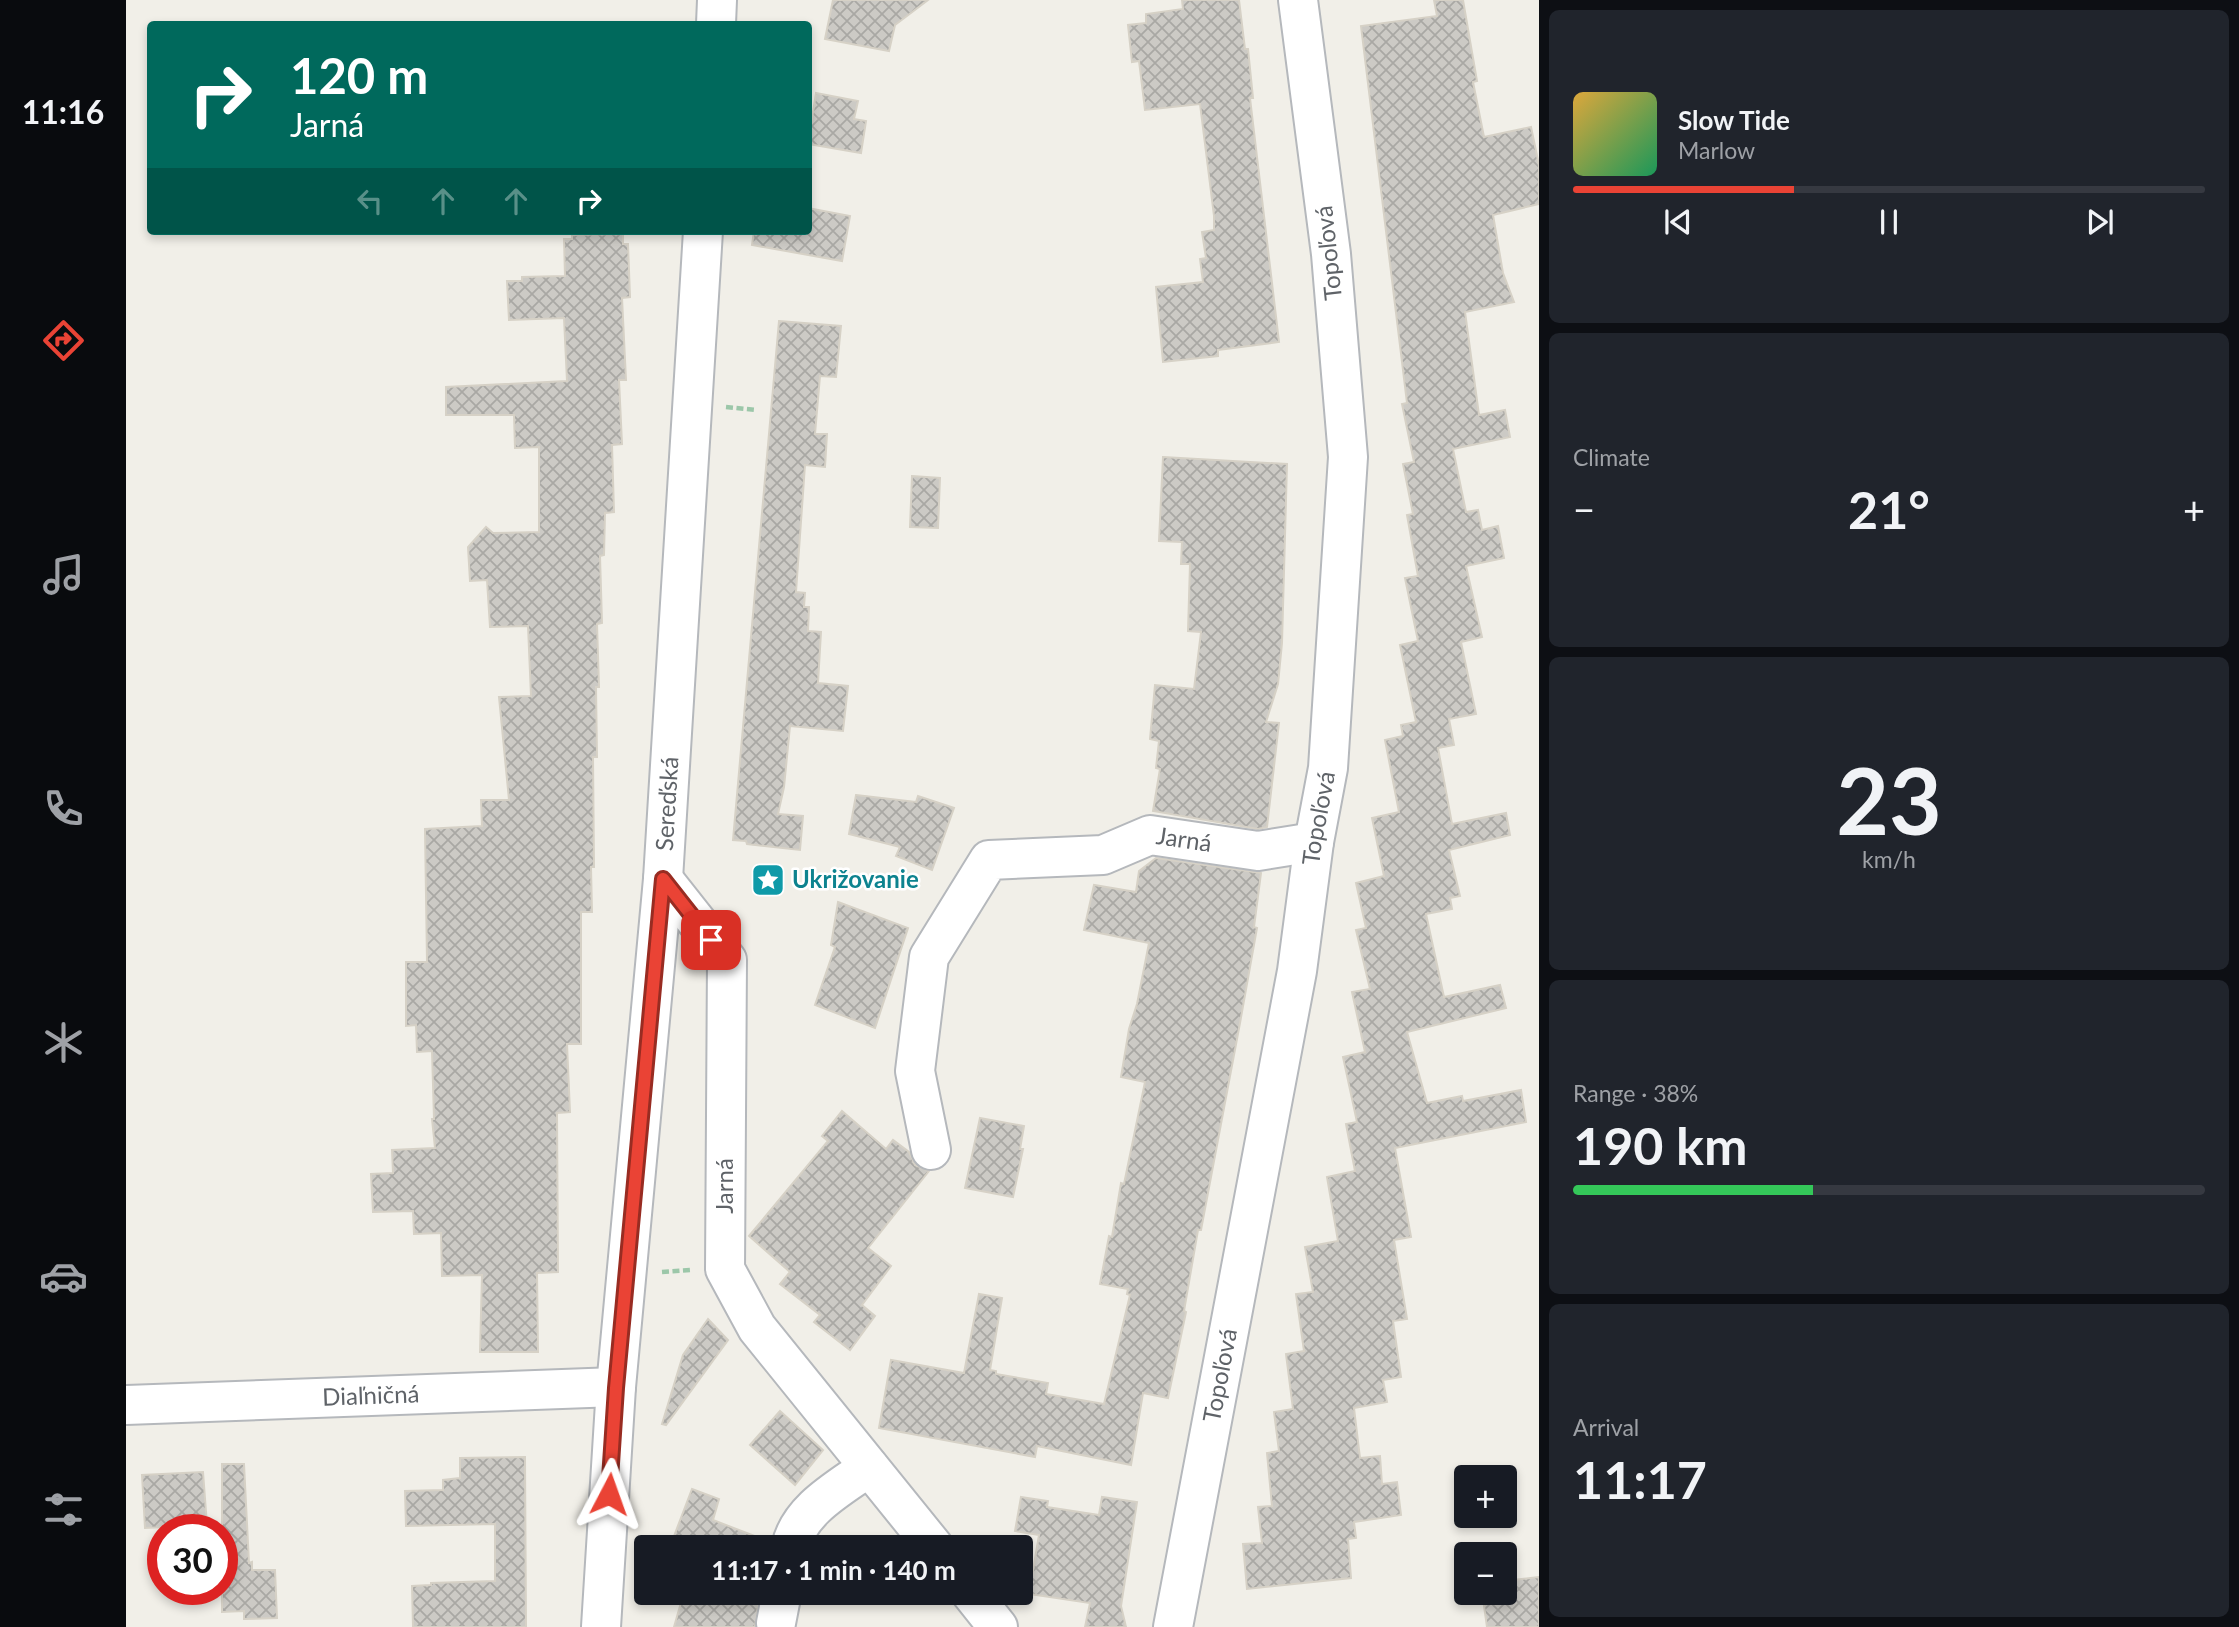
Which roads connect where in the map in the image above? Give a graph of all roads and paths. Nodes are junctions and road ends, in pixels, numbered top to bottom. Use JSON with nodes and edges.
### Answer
{"nodes":[{"id":1,"x":718,"y":0,"type":"edge"},
{"id":2,"x":1298,"y":0,"type":"edge"},
{"id":3,"x":716,"y":21,"type":"edge"},
{"id":4,"x":703,"y":235,"type":"edge"},
{"id":5,"x":1314,"y":842,"type":"junction"},
{"id":6,"x":663,"y":879,"type":"junction"},
{"id":7,"x":931,"y":1150,"type":"dead end"},
{"id":8,"x":616,"y":1388,"type":"junction"},
{"id":9,"x":126,"y":1405,"type":"edge"},
{"id":10,"x":869,"y":1466,"type":"junction"},
{"id":11,"x":793,"y":1535,"type":"edge"},
{"id":12,"x":924,"y":1535,"type":"edge"},
{"id":13,"x":980,"y":1605,"type":"edge"},
{"id":14,"x":601,"y":1627,"type":"edge"},
{"id":15,"x":998,"y":1627,"type":"edge"},
{"id":16,"x":1172,"y":1627,"type":"edge"}],
"edges":[{"from":1,"to":3,"type":"street"},
{"from":2,"to":5,"type":"street","name":"Topoľová"},
{"from":4,"to":6,"type":"street","name":"Sereďská"},
{"from":5,"to":7,"type":"street","name":"Jarná"},
{"from":5,"to":16,"type":"street","name":"Topoľová"},
{"from":6,"to":8,"type":"street","name":"Sereďská"},
{"from":6,"to":10,"type":"street","name":"Jarná"},
{"from":8,"to":9,"type":"street","name":"Diaľničná"},
{"from":8,"to":14,"type":"street","name":"Sereďská"},
{"from":10,"to":11,"type":"street"},
{"from":10,"to":12,"type":"street","name":"Jarná"},
{"from":13,"to":15,"type":"street"}]}
